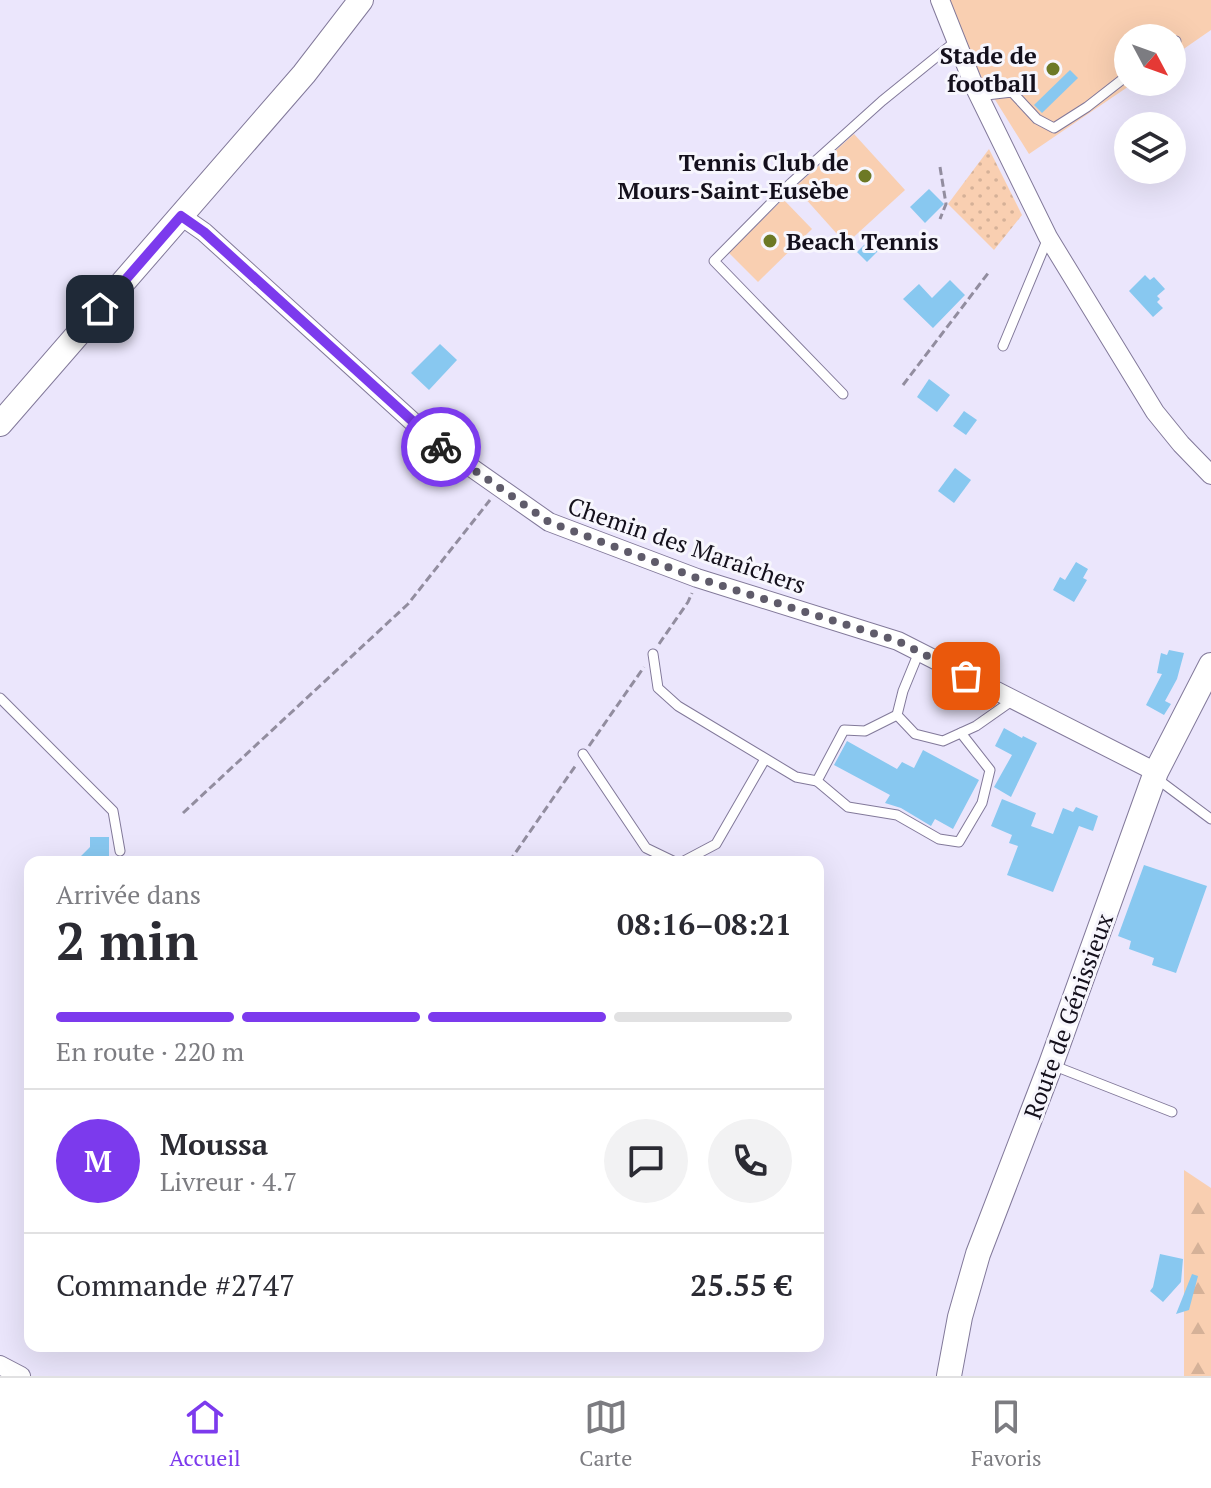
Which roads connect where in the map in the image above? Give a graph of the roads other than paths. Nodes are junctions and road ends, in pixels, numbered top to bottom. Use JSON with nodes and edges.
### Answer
{"nodes":[{"id":1,"x":361,"y":0,"type":"edge"},
{"id":2,"x":940,"y":0,"type":"edge"},
{"id":3,"x":956,"y":41,"type":"junction"},
{"id":4,"x":1114,"y":86,"type":"edge"},
{"id":5,"x":978,"y":96,"type":"junction"},
{"id":6,"x":181,"y":216,"type":"junction"},
{"id":7,"x":1048,"y":237,"type":"junction"},
{"id":8,"x":1003,"y":346,"type":"dead end"},
{"id":9,"x":843,"y":394,"type":"dead end"},
{"id":10,"x":0,"y":424,"type":"edge"},
{"id":11,"x":1211,"y":475,"type":"edge"},
{"id":12,"x":919,"y":652,"type":"junction"},
{"id":13,"x":653,"y":654,"type":"road end"},
{"id":14,"x":1210,"y":675,"type":"edge"},
{"id":15,"x":0,"y":698,"type":"edge"},
{"id":16,"x":1013,"y":700,"type":"junction"},
{"id":17,"x":897,"y":715,"type":"junction"},
{"id":18,"x":961,"y":733,"type":"junction"},
{"id":19,"x":583,"y":754,"type":"road end"},
{"id":20,"x":765,"y":759,"type":"junction"},
{"id":21,"x":1155,"y":774,"type":"junction"},
{"id":22,"x":817,"y":781,"type":"junction"},
{"id":23,"x":1211,"y":819,"type":"edge"},
{"id":24,"x":120,"y":851,"type":"dead end"},
{"id":25,"x":663,"y":856,"type":"edge"},
{"id":26,"x":693,"y":856,"type":"edge"},
{"id":27,"x":1051,"y":1064,"type":"junction"},
{"id":28,"x":1172,"y":1112,"type":"dead end"},
{"id":29,"x":0,"y":1365,"type":"edge"},
{"id":30,"x":21,"y":1376,"type":"edge"},
{"id":31,"x":949,"y":1376,"type":"edge"}],
"edges":[{"from":1,"to":6,"type":"street"},
{"from":2,"to":3,"type":"street"},
{"from":3,"to":5,"type":"street"},
{"from":3,"to":9,"type":"lane"},
{"from":4,"to":5,"type":"lane"},
{"from":5,"to":7,"type":"street"},
{"from":6,"to":10,"type":"street"},
{"from":6,"to":12,"type":"street","name":"Chemin des Maraîchers"},
{"from":7,"to":8,"type":"lane"},
{"from":7,"to":11,"type":"street"},
{"from":12,"to":16,"type":"street","name":"Chemin des Maraîchers"},
{"from":12,"to":17,"type":"lane"},
{"from":13,"to":20,"type":"lane"},
{"from":14,"to":21,"type":"street","name":"Route de Génissieux"},
{"from":15,"to":24,"type":"lane"},
{"from":16,"to":18,"type":"lane"},
{"from":16,"to":21,"type":"street","name":"Chemin des Maraîchers"},
{"from":17,"to":18,"type":"lane"},
{"from":17,"to":22,"type":"lane"},
{"from":18,"to":22,"type":"lane"},
{"from":19,"to":25,"type":"lane"},
{"from":20,"to":22,"type":"lane"},
{"from":20,"to":26,"type":"lane"},
{"from":21,"to":23,"type":"lane"},
{"from":21,"to":27,"type":"street","name":"Route de Génissieux"},
{"from":27,"to":28,"type":"lane"},
{"from":27,"to":31,"type":"street","name":"Route de Génissieux"},
{"from":29,"to":30,"type":"street"}]}
